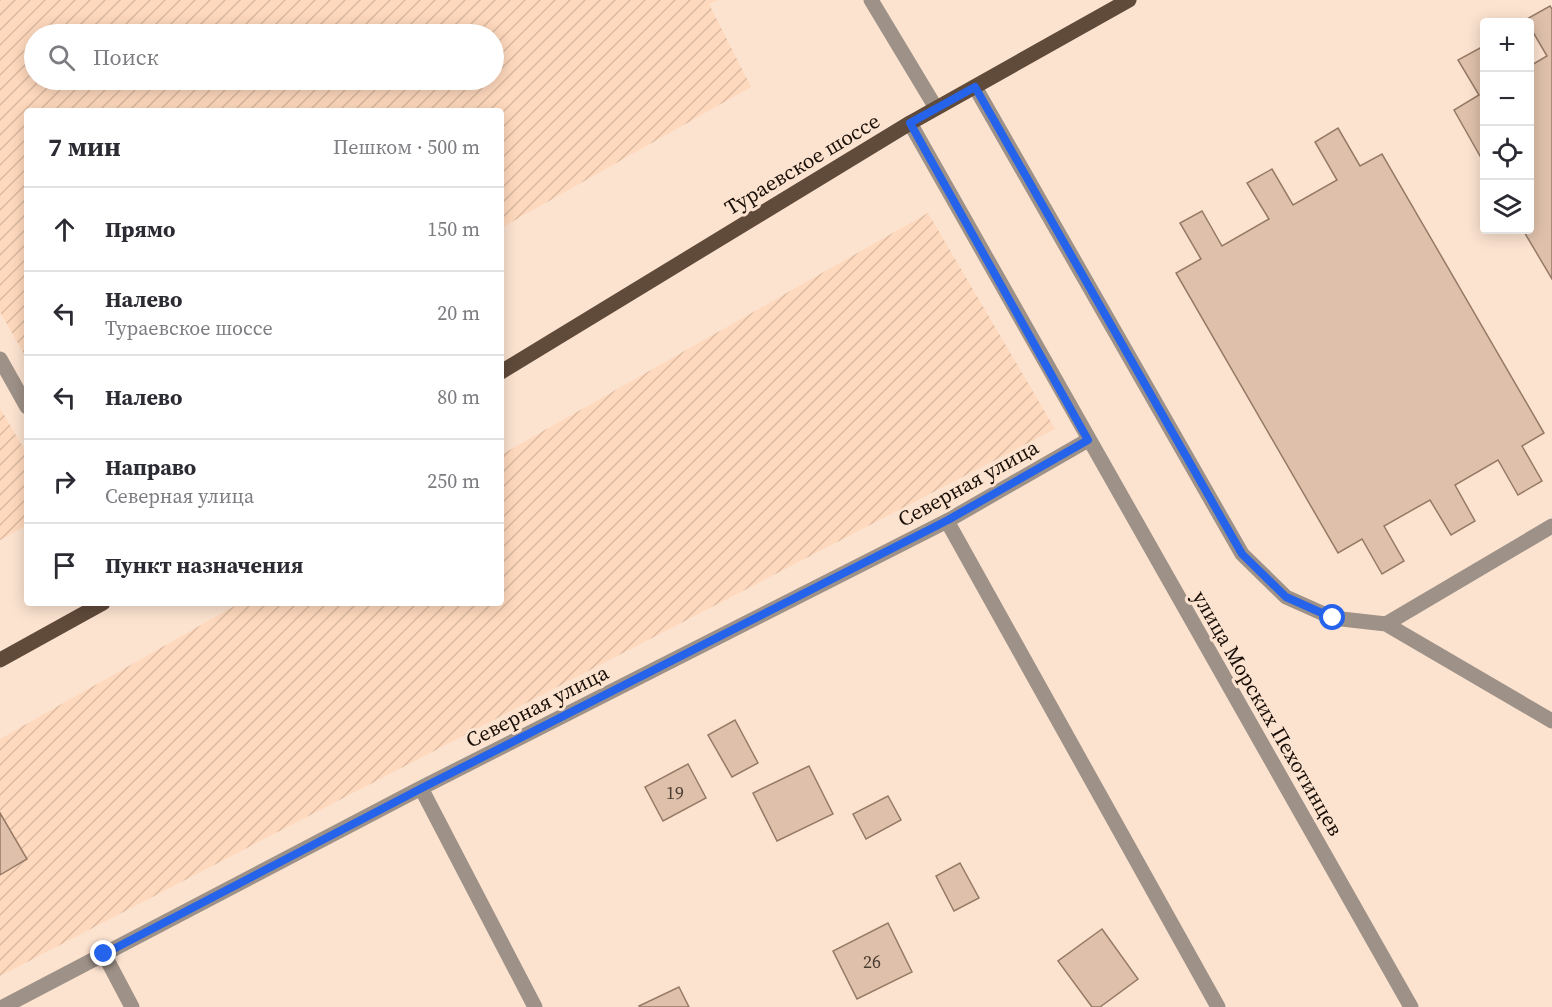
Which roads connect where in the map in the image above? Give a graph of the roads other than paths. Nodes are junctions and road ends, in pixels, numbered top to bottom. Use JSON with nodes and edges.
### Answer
{"nodes":[{"id":1,"x":872,"y":0,"type":"edge"},
{"id":2,"x":1129,"y":0,"type":"edge"},
{"id":3,"x":975,"y":87,"type":"junction"},
{"id":4,"x":936,"y":108,"type":"junction"},
{"id":5,"x":910,"y":123,"type":"junction"},
{"id":6,"x":0,"y":359,"type":"edge"},
{"id":7,"x":504,"y":370,"type":"edge"},
{"id":8,"x":24,"y":402,"type":"edge"},
{"id":9,"x":1088,"y":440,"type":"junction"},
{"id":10,"x":948,"y":520,"type":"junction"},
{"id":11,"x":1552,"y":526,"type":"edge"},
{"id":12,"x":98,"y":606,"type":"edge"},
{"id":13,"x":1386,"y":624,"type":"junction"},
{"id":14,"x":0,"y":660,"type":"edge"},
{"id":15,"x":1552,"y":721,"type":"edge"},
{"id":16,"x":422,"y":788,"type":"junction"},
{"id":17,"x":104,"y":954,"type":"junction"},
{"id":18,"x":3,"y":1007,"type":"edge"},
{"id":19,"x":132,"y":1007,"type":"edge"},
{"id":20,"x":535,"y":1007,"type":"edge"},
{"id":21,"x":1218,"y":1007,"type":"edge"},
{"id":22,"x":1411,"y":1007,"type":"edge"}],
"edges":[{"from":1,"to":4,"type":"street"},
{"from":2,"to":3,"type":"main road","name":"Тураевское шоссе"},
{"from":3,"to":4,"type":"main road","name":"Тураевское шоссе"},
{"from":3,"to":13,"type":"street"},
{"from":4,"to":5,"type":"main road","name":"Тураевское шоссе"},
{"from":5,"to":7,"type":"main road","name":"Тураевское шоссе"},
{"from":5,"to":9,"type":"street","name":"улица Морских Пехотинцев"},
{"from":6,"to":8,"type":"street"},
{"from":9,"to":10,"type":"street","name":"Северная улица"},
{"from":9,"to":22,"type":"street","name":"улица Морских Пехотинцев"},
{"from":10,"to":16,"type":"street","name":"Северная улица"},
{"from":10,"to":21,"type":"street"},
{"from":11,"to":13,"type":"street"},
{"from":12,"to":14,"type":"main road"},
{"from":13,"to":15,"type":"street"},
{"from":16,"to":17,"type":"street","name":"Северная улица"},
{"from":16,"to":20,"type":"street"},
{"from":17,"to":18,"type":"street","name":"Северная улица"},
{"from":17,"to":19,"type":"street"}]}
